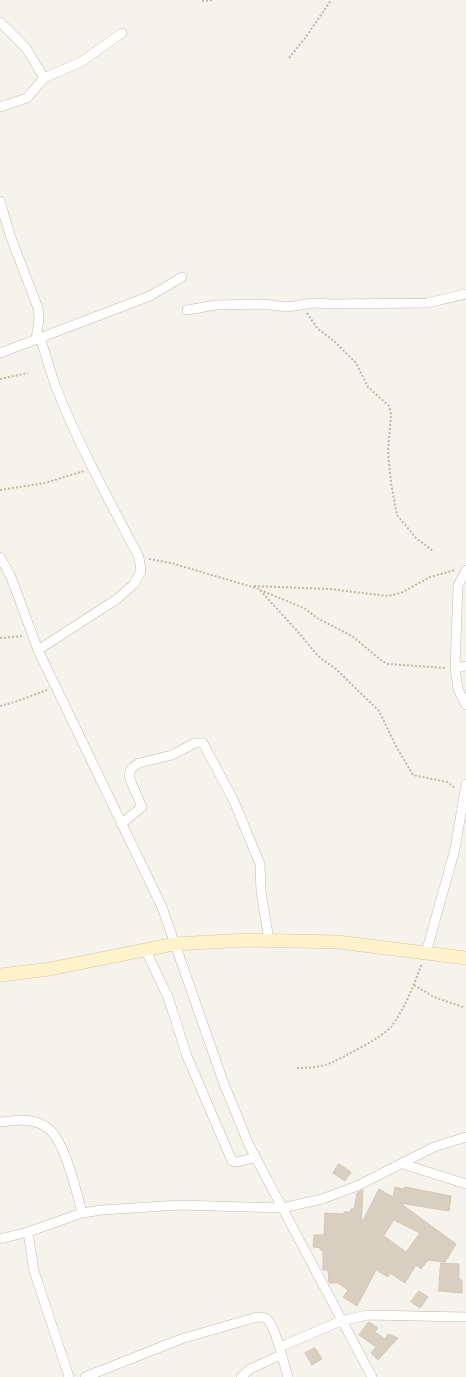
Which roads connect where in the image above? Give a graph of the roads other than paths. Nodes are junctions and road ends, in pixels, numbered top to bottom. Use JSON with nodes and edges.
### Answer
{"nodes":[{"id":1,"x":0,"y":22,"type":"edge"},
{"id":2,"x":122,"y":33,"type":"dead end"},
{"id":3,"x":44,"y":78,"type":"junction"},
{"id":4,"x":0,"y":107,"type":"edge"},
{"id":5,"x":0,"y":202,"type":"edge"},
{"id":6,"x":182,"y":277,"type":"dead end"},
{"id":7,"x":466,"y":294,"type":"edge"},
{"id":8,"x":187,"y":310,"type":"dead end"},
{"id":9,"x":38,"y":339,"type":"junction"},
{"id":10,"x":0,"y":353,"type":"edge"},
{"id":11,"x":0,"y":557,"type":"edge"},
{"id":12,"x":463,"y":569,"type":"edge"},
{"id":13,"x":38,"y":650,"type":"junction"},
{"id":14,"x":466,"y":666,"type":"edge"},
{"id":15,"x":455,"y":668,"type":"junction"},
{"id":16,"x":466,"y":705,"type":"edge"},
{"id":17,"x":466,"y":784,"type":"edge"},
{"id":18,"x":121,"y":824,"type":"junction"},
{"id":19,"x":269,"y":940,"type":"junction"},
{"id":20,"x":174,"y":944,"type":"junction"},
{"id":21,"x":145,"y":949,"type":"junction"},
{"id":22,"x":426,"y":953,"type":"junction"},
{"id":23,"x":466,"y":958,"type":"edge"},
{"id":24,"x":0,"y":975,"type":"edge"},
{"id":25,"x":0,"y":1122,"type":"edge"},
{"id":26,"x":466,"y":1137,"type":"edge"},
{"id":27,"x":256,"y":1157,"type":"junction"},
{"id":28,"x":403,"y":1164,"type":"junction"},
{"id":29,"x":466,"y":1184,"type":"edge"},
{"id":30,"x":282,"y":1208,"type":"junction"},
{"id":31,"x":82,"y":1213,"type":"junction"},
{"id":32,"x":28,"y":1232,"type":"junction"},
{"id":33,"x":0,"y":1239,"type":"edge"},
{"id":34,"x":466,"y":1317,"type":"edge"},
{"id":35,"x":341,"y":1321,"type":"junction"},
{"id":36,"x":280,"y":1351,"type":"junction"},
{"id":37,"x":69,"y":1377,"type":"edge"},
{"id":38,"x":85,"y":1377,"type":"edge"},
{"id":39,"x":241,"y":1377,"type":"edge"},
{"id":40,"x":288,"y":1377,"type":"edge"},
{"id":41,"x":372,"y":1377,"type":"edge"}],
"edges":[{"from":1,"to":3,"type":"street"},
{"from":2,"to":3,"type":"street"},
{"from":3,"to":4,"type":"street"},
{"from":5,"to":9,"type":"street"},
{"from":6,"to":9,"type":"street"},
{"from":7,"to":8,"type":"street"},
{"from":9,"to":10,"type":"street"},
{"from":9,"to":13,"type":"street"},
{"from":11,"to":13,"type":"street"},
{"from":12,"to":15,"type":"street"},
{"from":13,"to":18,"type":"street"},
{"from":14,"to":15,"type":"street"},
{"from":15,"to":16,"type":"street"},
{"from":17,"to":22,"type":"street"},
{"from":18,"to":19,"type":"street"},
{"from":18,"to":20,"type":"street"},
{"from":19,"to":20,"type":"street"},
{"from":19,"to":22,"type":"street"},
{"from":20,"to":21,"type":"street"},
{"from":20,"to":27,"type":"street"},
{"from":21,"to":24,"type":"street"},
{"from":21,"to":27,"type":"street"},
{"from":22,"to":23,"type":"street"},
{"from":25,"to":31,"type":"street"},
{"from":26,"to":28,"type":"street"},
{"from":27,"to":30,"type":"street"},
{"from":28,"to":29,"type":"street"},
{"from":28,"to":30,"type":"street"},
{"from":30,"to":31,"type":"street"},
{"from":30,"to":35,"type":"street"},
{"from":31,"to":32,"type":"street"},
{"from":32,"to":33,"type":"street"},
{"from":32,"to":37,"type":"street"},
{"from":34,"to":35,"type":"street"},
{"from":35,"to":36,"type":"street"},
{"from":35,"to":41,"type":"street"},
{"from":36,"to":38,"type":"street"},
{"from":36,"to":39,"type":"street"},
{"from":36,"to":40,"type":"street"}]}
